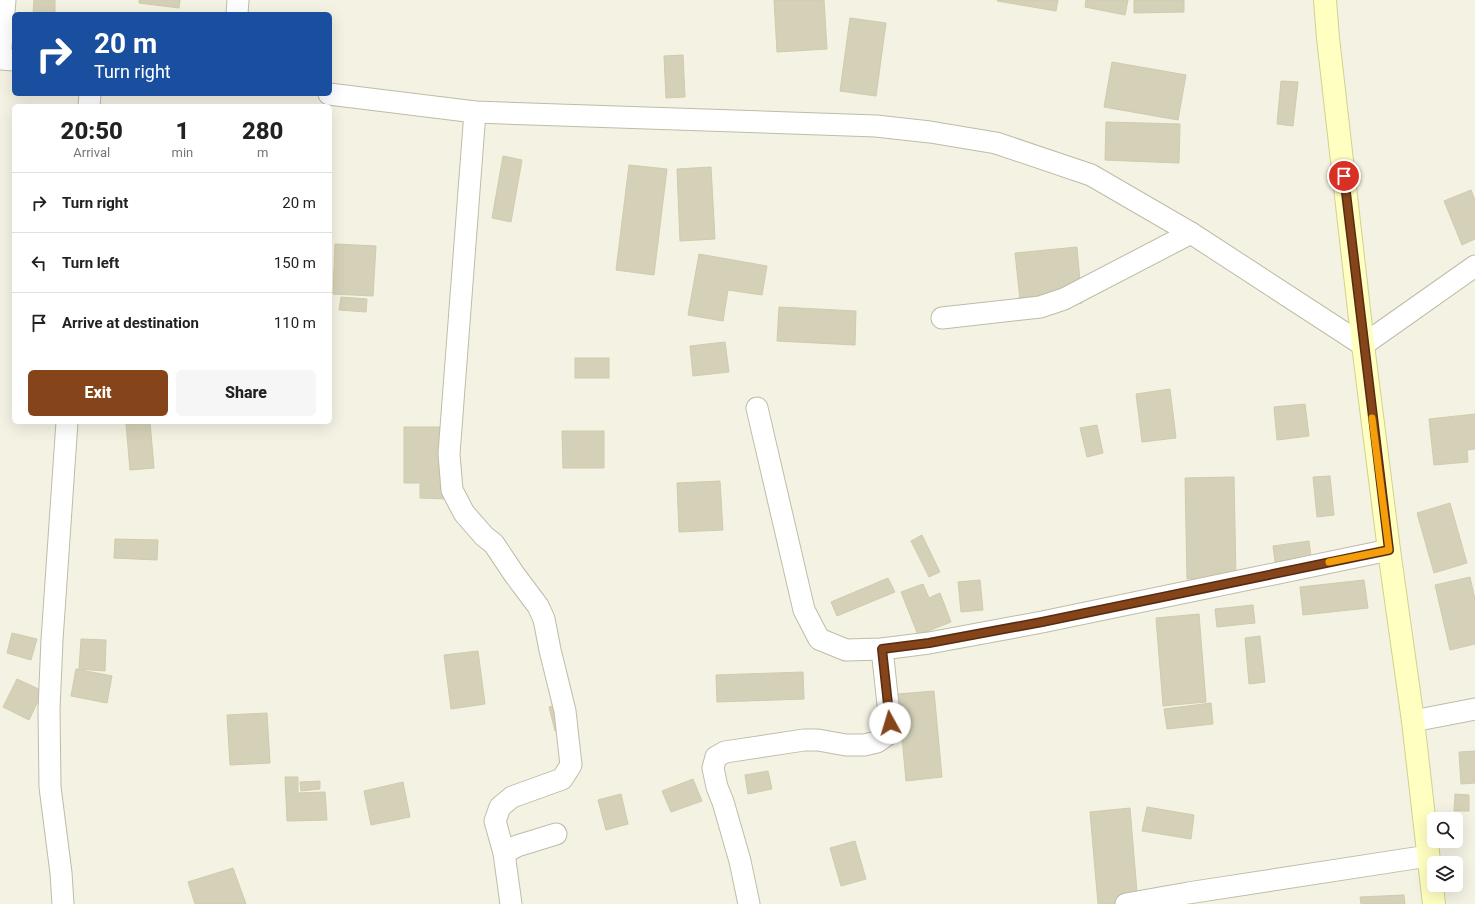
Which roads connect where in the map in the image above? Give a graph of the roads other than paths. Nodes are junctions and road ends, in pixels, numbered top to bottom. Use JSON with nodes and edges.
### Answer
{"nodes":[{"id":1,"x":5,"y":0,"type":"edge"},
{"id":2,"x":238,"y":0,"type":"edge"},
{"id":3,"x":1326,"y":0,"type":"edge"},
{"id":4,"x":237,"y":12,"type":"edge"},
{"id":5,"x":12,"y":60,"type":"edge"},
{"id":6,"x":332,"y":94,"type":"edge"},
{"id":7,"x":475,"y":112,"type":"junction"},
{"id":8,"x":1191,"y":233,"type":"junction"},
{"id":9,"x":1475,"y":266,"type":"edge"},
{"id":10,"x":942,"y":318,"type":"dead end"},
{"id":11,"x":1363,"y":345,"type":"junction"},
{"id":12,"x":757,"y":408,"type":"dead end"},
{"id":13,"x":67,"y":424,"type":"edge"},
{"id":14,"x":1389,"y":550,"type":"junction"},
{"id":15,"x":882,"y":649,"type":"junction"},
{"id":16,"x":1475,"y":709,"type":"edge"},
{"id":17,"x":1413,"y":721,"type":"junction"},
{"id":18,"x":556,"y":834,"type":"dead end"},
{"id":19,"x":504,"y":853,"type":"junction"},
{"id":20,"x":1427,"y":856,"type":"edge"},
{"id":21,"x":1428,"y":856,"type":"edge"},
{"id":22,"x":1432,"y":892,"type":"edge"},
{"id":23,"x":63,"y":904,"type":"edge"},
{"id":24,"x":511,"y":904,"type":"edge"},
{"id":25,"x":749,"y":904,"type":"edge"},
{"id":26,"x":1126,"y":904,"type":"edge"},
{"id":27,"x":1434,"y":904,"type":"edge"}],
"edges":[{"from":1,"to":5,"type":"street"},
{"from":2,"to":4,"type":"street"},
{"from":3,"to":11,"type":"main road"},
{"from":6,"to":7,"type":"street"},
{"from":7,"to":8,"type":"street"},
{"from":7,"to":19,"type":"street"},
{"from":8,"to":10,"type":"street"},
{"from":8,"to":11,"type":"street"},
{"from":9,"to":11,"type":"street"},
{"from":11,"to":14,"type":"main road"},
{"from":12,"to":15,"type":"street"},
{"from":13,"to":23,"type":"street"},
{"from":14,"to":15,"type":"street"},
{"from":14,"to":17,"type":"main road"},
{"from":15,"to":25,"type":"street"},
{"from":16,"to":17,"type":"street"},
{"from":17,"to":21,"type":"main road"},
{"from":18,"to":19,"type":"street"},
{"from":19,"to":24,"type":"street"},
{"from":20,"to":26,"type":"street"},
{"from":22,"to":27,"type":"main road"}]}
